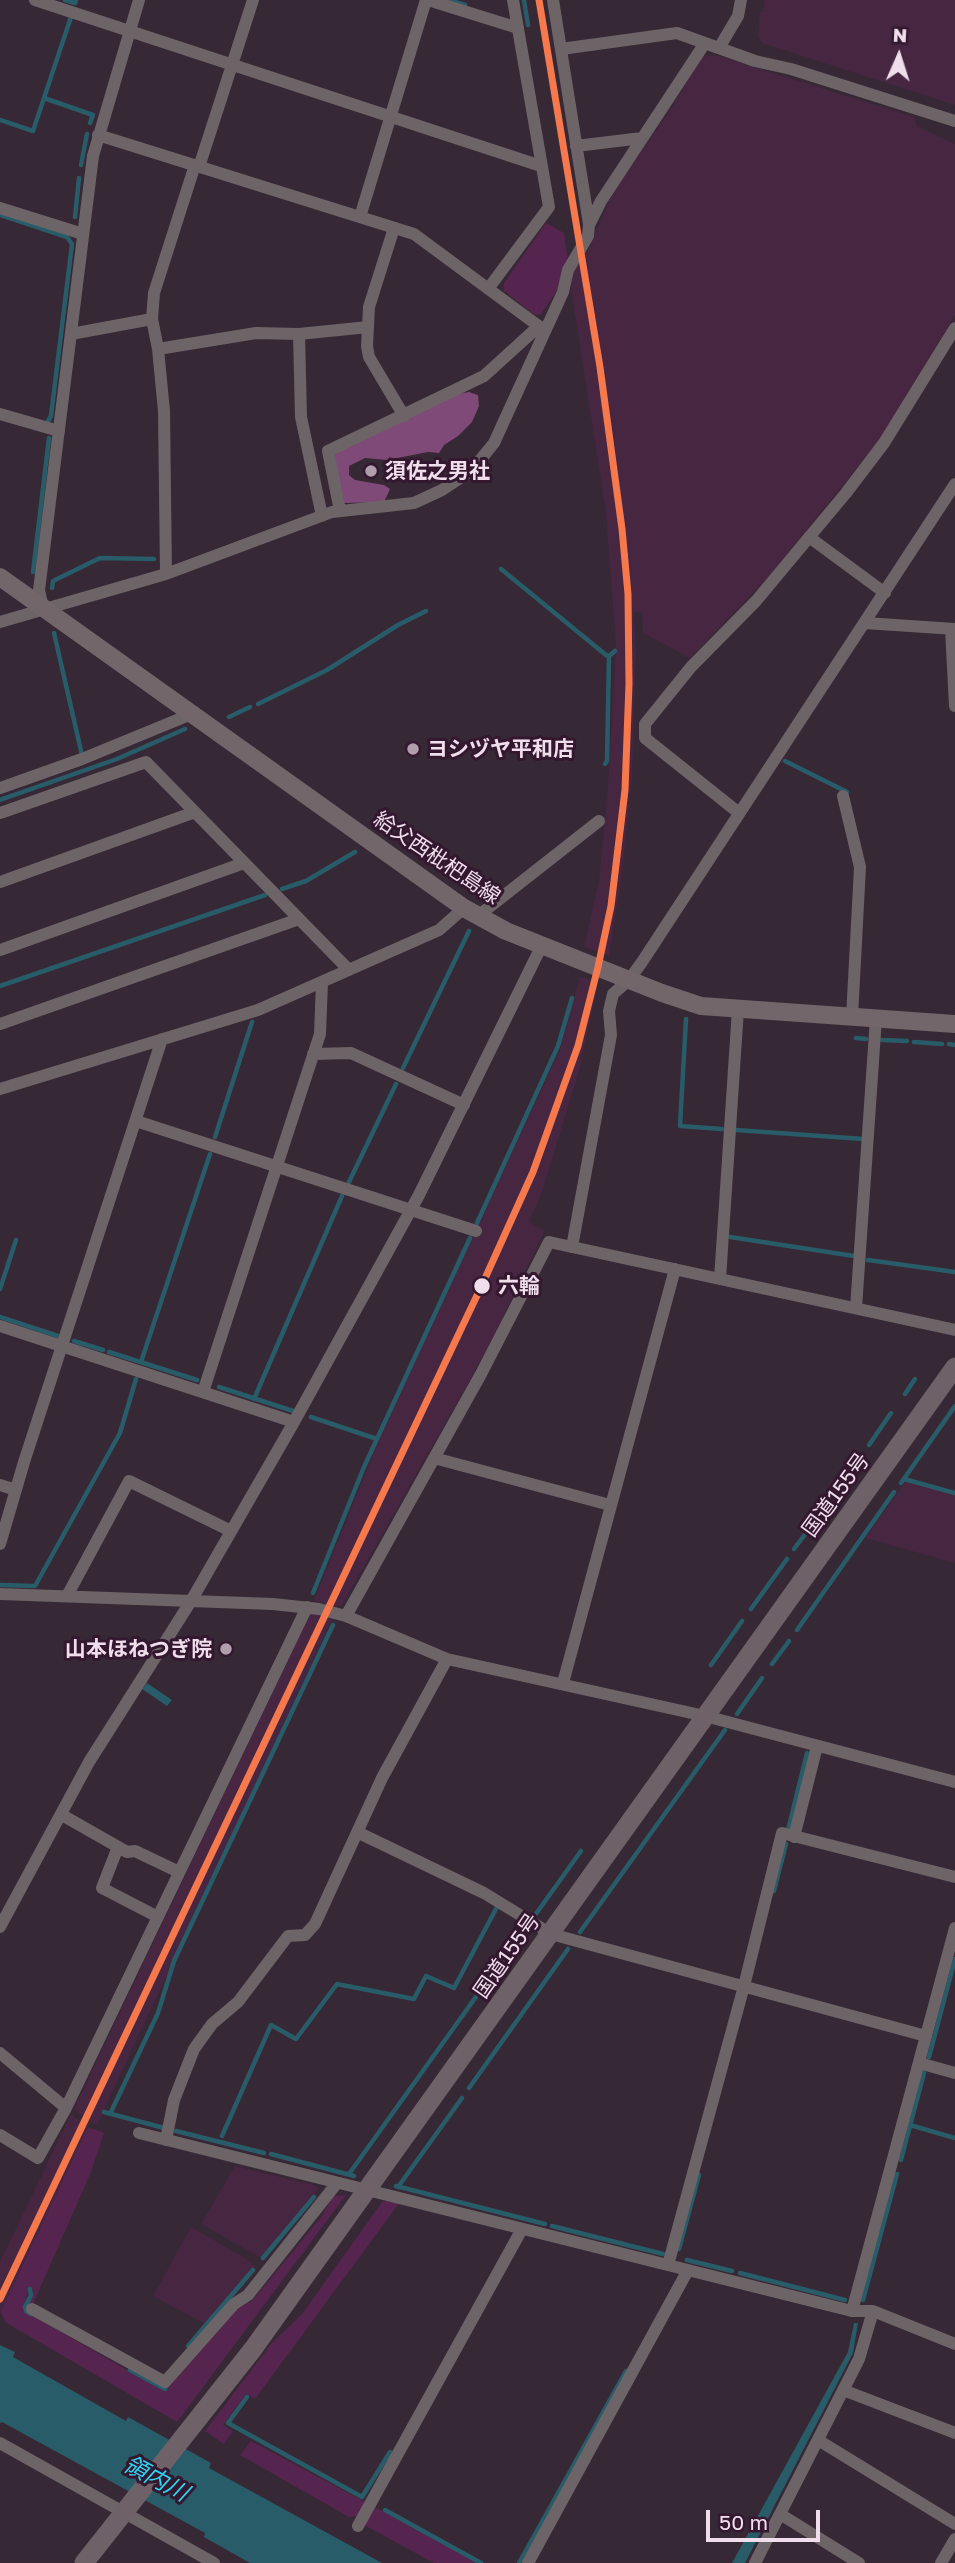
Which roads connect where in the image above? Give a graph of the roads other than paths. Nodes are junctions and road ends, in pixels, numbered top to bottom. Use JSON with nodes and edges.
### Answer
{"nodes":[{"id":1,"x":34,"y":0,"type":"edge"},
{"id":2,"x":139,"y":0,"type":"edge"},
{"id":3,"x":253,"y":0,"type":"edge"},
{"id":4,"x":427,"y":0,"type":"edge"},
{"id":5,"x":513,"y":0,"type":"edge"},
{"id":6,"x":553,"y":0,"type":"edge"},
{"id":7,"x":741,"y":0,"type":"edge"},
{"id":8,"x":518,"y":29,"type":"junction"},
{"id":9,"x":129,"y":30,"type":"junction"},
{"id":10,"x":705,"y":43,"type":"junction"},
{"id":11,"x":561,"y":48,"type":"junction"},
{"id":12,"x":719,"y":48,"type":"junction"},
{"id":13,"x":233,"y":65,"type":"junction"},
{"id":14,"x":390,"y":116,"type":"junction"},
{"id":15,"x":955,"y":121,"type":"edge"},
{"id":16,"x":98,"y":135,"type":"junction"},
{"id":17,"x":642,"y":138,"type":"junction"},
{"id":18,"x":576,"y":146,"type":"junction"},
{"id":19,"x":197,"y":166,"type":"junction"},
{"id":20,"x":541,"y":166,"type":"junction"},
{"id":21,"x":0,"y":208,"type":"edge"},
{"id":22,"x":360,"y":217,"type":"junction"},
{"id":23,"x":589,"y":225,"type":"junction"},
{"id":24,"x":394,"y":228,"type":"junction"},
{"id":25,"x":83,"y":234,"type":"junction"},
{"id":26,"x":488,"y":289,"type":"junction"},
{"id":27,"x":152,"y":318,"type":"junction"},
{"id":28,"x":368,"y":327,"type":"junction"},
{"id":29,"x":542,"y":328,"type":"junction"},
{"id":30,"x":955,"y":328,"type":"edge"},
{"id":31,"x":71,"y":334,"type":"junction"},
{"id":32,"x":299,"y":334,"type":"junction"},
{"id":33,"x":158,"y":349,"type":"junction"},
{"id":34,"x":0,"y":414,"type":"edge"},
{"id":35,"x":404,"y":416,"type":"junction"},
{"id":36,"x":59,"y":431,"type":"junction"},
{"id":37,"x":955,"y":484,"type":"edge"},
{"id":38,"x":341,"y":511,"type":"junction"},
{"id":39,"x":321,"y":516,"type":"junction"},
{"id":40,"x":809,"y":537,"type":"junction"},
{"id":41,"x":166,"y":574,"type":"junction"},
{"id":42,"x":0,"y":577,"type":"edge"},
{"id":43,"x":885,"y":593,"type":"junction"},
{"id":44,"x":43,"y":608,"type":"junction"},
{"id":45,"x":0,"y":622,"type":"edge"},
{"id":46,"x":865,"y":623,"type":"junction"},
{"id":47,"x":953,"y":629,"type":"edge"},
{"id":48,"x":955,"y":706,"type":"edge"},
{"id":49,"x":194,"y":713,"type":"junction"},
{"id":50,"x":0,"y":788,"type":"edge"},
{"id":51,"x":844,"y":796,"type":"dead end"},
{"id":52,"x":195,"y":812,"type":"junction"},
{"id":53,"x":0,"y":813,"type":"edge"},
{"id":54,"x":739,"y":813,"type":"junction"},
{"id":55,"x":599,"y":821,"type":"dead end"},
{"id":56,"x":244,"y":863,"type":"junction"},
{"id":57,"x":0,"y":882,"type":"edge"},
{"id":58,"x":471,"y":912,"type":"junction"},
{"id":59,"x":299,"y":919,"type":"junction"},
{"id":60,"x":542,"y":945,"type":"junction"},
{"id":61,"x":0,"y":950,"type":"edge"},
{"id":62,"x":349,"y":970,"type":"junction"},
{"id":63,"x":629,"y":980,"type":"junction"},
{"id":64,"x":322,"y":982,"type":"junction"},
{"id":65,"x":738,"y":1009,"type":"junction"},
{"id":66,"x":852,"y":1017,"type":"junction"},
{"id":67,"x":876,"y":1018,"type":"junction"},
{"id":68,"x":0,"y":1024,"type":"edge"},
{"id":69,"x":955,"y":1024,"type":"edge"},
{"id":70,"x":162,"y":1039,"type":"junction"},
{"id":71,"x":313,"y":1055,"type":"junction"},
{"id":72,"x":1,"y":1088,"type":"edge"},
{"id":73,"x":464,"y":1105,"type":"junction"},
{"id":74,"x":136,"y":1121,"type":"junction"},
{"id":75,"x":277,"y":1167,"type":"junction"},
{"id":76,"x":410,"y":1210,"type":"junction"},
{"id":77,"x":476,"y":1231,"type":"dead end"},
{"id":78,"x":572,"y":1247,"type":"junction"},
{"id":79,"x":675,"y":1269,"type":"junction"},
{"id":80,"x":720,"y":1279,"type":"junction"},
{"id":81,"x":856,"y":1308,"type":"junction"},
{"id":82,"x":0,"y":1326,"type":"edge"},
{"id":83,"x":955,"y":1330,"type":"edge"},
{"id":84,"x":63,"y":1346,"type":"junction"},
{"id":85,"x":955,"y":1367,"type":"edge"},
{"id":86,"x":203,"y":1392,"type":"junction"},
{"id":87,"x":294,"y":1422,"type":"junction"},
{"id":88,"x":434,"y":1458,"type":"junction"},
{"id":89,"x":0,"y":1485,"type":"edge"},
{"id":90,"x":16,"y":1490,"type":"junction"},
{"id":91,"x":610,"y":1505,"type":"junction"},
{"id":92,"x":231,"y":1531,"type":"junction"},
{"id":93,"x":0,"y":1544,"type":"edge"},
{"id":94,"x":0,"y":1594,"type":"edge"},
{"id":95,"x":67,"y":1596,"type":"junction"},
{"id":96,"x":191,"y":1601,"type":"junction"},
{"id":97,"x":307,"y":1607,"type":"junction"},
{"id":98,"x":346,"y":1616,"type":"junction"},
{"id":99,"x":447,"y":1659,"type":"junction"},
{"id":100,"x":563,"y":1683,"type":"junction"},
{"id":101,"x":705,"y":1716,"type":"junction"},
{"id":102,"x":817,"y":1746,"type":"junction"},
{"id":103,"x":955,"y":1782,"type":"edge"},
{"id":104,"x":62,"y":1815,"type":"junction"},
{"id":105,"x":359,"y":1833,"type":"junction"},
{"id":106,"x":794,"y":1837,"type":"junction"},
{"id":107,"x":118,"y":1847,"type":"junction"},
{"id":108,"x":179,"y":1872,"type":"junction"},
{"id":109,"x":955,"y":1877,"type":"edge"},
{"id":110,"x":158,"y":1917,"type":"junction"},
{"id":111,"x":0,"y":1927,"type":"edge"},
{"id":112,"x":955,"y":1928,"type":"edge"},
{"id":113,"x":551,"y":1934,"type":"junction"},
{"id":114,"x":744,"y":1986,"type":"junction"},
{"id":115,"x":926,"y":2036,"type":"junction"},
{"id":116,"x":0,"y":2053,"type":"edge"},
{"id":117,"x":919,"y":2063,"type":"junction"},
{"id":118,"x":955,"y":2073,"type":"edge"},
{"id":119,"x":66,"y":2108,"type":"junction"},
{"id":120,"x":139,"y":2133,"type":"dead end"},
{"id":121,"x":0,"y":2135,"type":"edge"},
{"id":122,"x":166,"y":2140,"type":"junction"},
{"id":123,"x":337,"y":2183,"type":"junction"},
{"id":124,"x":368,"y":2191,"type":"junction"},
{"id":125,"x":522,"y":2229,"type":"junction"},
{"id":126,"x":668,"y":2265,"type":"junction"},
{"id":127,"x":688,"y":2270,"type":"junction"},
{"id":128,"x":32,"y":2309,"type":"dead end"},
{"id":129,"x":852,"y":2311,"type":"junction"},
{"id":130,"x":873,"y":2311,"type":"junction"},
{"id":131,"x":955,"y":2344,"type":"edge"},
{"id":132,"x":844,"y":2390,"type":"junction"},
{"id":133,"x":955,"y":2433,"type":"edge"},
{"id":134,"x":818,"y":2440,"type":"junction"},
{"id":135,"x":0,"y":2443,"type":"edge"},
{"id":136,"x":125,"y":2513,"type":"junction"},
{"id":137,"x":780,"y":2514,"type":"junction"},
{"id":138,"x":955,"y":2524,"type":"edge"},
{"id":139,"x":358,"y":2526,"type":"dead end"},
{"id":140,"x":955,"y":2539,"type":"edge"},
{"id":141,"x":84,"y":2563,"type":"edge"},
{"id":142,"x":214,"y":2563,"type":"edge"},
{"id":143,"x":528,"y":2563,"type":"edge"},
{"id":144,"x":755,"y":2563,"type":"edge"},
{"id":145,"x":859,"y":2563,"type":"edge"},
{"id":146,"x":941,"y":2563,"type":"edge"}],
"edges":[{"from":1,"to":9,"type":"street"},
{"from":2,"to":9,"type":"street"},
{"from":3,"to":13,"type":"street"},
{"from":4,"to":8,"type":"street"},
{"from":4,"to":14,"type":"street"},
{"from":5,"to":8,"type":"street"},
{"from":6,"to":11,"type":"street"},
{"from":7,"to":12,"type":"street"},
{"from":8,"to":20,"type":"street"},
{"from":9,"to":13,"type":"street"},
{"from":9,"to":16,"type":"street"},
{"from":10,"to":11,"type":"street"},
{"from":10,"to":12,"type":"street"},
{"from":10,"to":17,"type":"street"},
{"from":11,"to":18,"type":"street"},
{"from":12,"to":15,"type":"street"},
{"from":13,"to":14,"type":"street"},
{"from":13,"to":19,"type":"street"},
{"from":14,"to":20,"type":"street"},
{"from":14,"to":22,"type":"street"},
{"from":16,"to":19,"type":"street"},
{"from":16,"to":25,"type":"street"},
{"from":17,"to":18,"type":"street"},
{"from":17,"to":23,"type":"street"},
{"from":18,"to":23,"type":"street"},
{"from":19,"to":22,"type":"street"},
{"from":19,"to":27,"type":"street"},
{"from":20,"to":26,"type":"street"},
{"from":21,"to":25,"type":"street"},
{"from":22,"to":24,"type":"street"},
{"from":23,"to":29,"type":"street"},
{"from":24,"to":26,"type":"street"},
{"from":24,"to":28,"type":"street"},
{"from":25,"to":31,"type":"street"},
{"from":26,"to":29,"type":"street"},
{"from":27,"to":31,"type":"street"},
{"from":27,"to":33,"type":"street"},
{"from":28,"to":32,"type":"street"},
{"from":28,"to":35,"type":"street"},
{"from":29,"to":35,"type":"street"},
{"from":29,"to":38,"type":"street"},
{"from":30,"to":40,"type":"street"},
{"from":31,"to":36,"type":"street"},
{"from":32,"to":33,"type":"street"},
{"from":32,"to":39,"type":"street"},
{"from":33,"to":41,"type":"street"},
{"from":34,"to":36,"type":"street"},
{"from":35,"to":38,"type":"street"},
{"from":36,"to":44,"type":"street"},
{"from":37,"to":43,"type":"street"},
{"from":38,"to":39,"type":"street"},
{"from":39,"to":41,"type":"street"},
{"from":40,"to":43,"type":"street"},
{"from":40,"to":54,"type":"street"},
{"from":41,"to":44,"type":"street"},
{"from":42,"to":44,"type":"main road","name":"給父西枇杷島線"},
{"from":43,"to":46,"type":"street"},
{"from":44,"to":45,"type":"street"},
{"from":44,"to":49,"type":"main road","name":"給父西枇杷島線"},
{"from":46,"to":47,"type":"street"},
{"from":46,"to":54,"type":"street"},
{"from":47,"to":48,"type":"street"},
{"from":49,"to":50,"type":"street"},
{"from":49,"to":58,"type":"main road","name":"給父西枇杷島線"},
{"from":51,"to":66,"type":"street"},
{"from":52,"to":53,"type":"street"},
{"from":52,"to":56,"type":"street"},
{"from":52,"to":57,"type":"street"},
{"from":54,"to":63,"type":"street"},
{"from":55,"to":58,"type":"street"},
{"from":56,"to":59,"type":"street"},
{"from":56,"to":61,"type":"street"},
{"from":58,"to":60,"type":"main road","name":"給父西枇杷島線"},
{"from":58,"to":62,"type":"street"},
{"from":59,"to":62,"type":"street"},
{"from":59,"to":68,"type":"street"},
{"from":60,"to":63,"type":"main road","name":"給父西枇杷島線"},
{"from":60,"to":73,"type":"street"},
{"from":62,"to":64,"type":"street"},
{"from":63,"to":65,"type":"main road","name":"給父西枇杷島線"},
{"from":63,"to":78,"type":"street"},
{"from":64,"to":70,"type":"street"},
{"from":64,"to":71,"type":"street"},
{"from":65,"to":66,"type":"main road","name":"給父西枇杷島線"},
{"from":65,"to":80,"type":"street"},
{"from":66,"to":67,"type":"main road","name":"給父西枇杷島線"},
{"from":67,"to":69,"type":"main road","name":"給父西枇杷島線"},
{"from":67,"to":81,"type":"street"},
{"from":70,"to":72,"type":"street"},
{"from":70,"to":74,"type":"street"},
{"from":71,"to":73,"type":"street"},
{"from":71,"to":75,"type":"street"},
{"from":73,"to":76,"type":"street"},
{"from":74,"to":75,"type":"street"},
{"from":74,"to":84,"type":"street"},
{"from":75,"to":76,"type":"street"},
{"from":75,"to":86,"type":"street"},
{"from":76,"to":77,"type":"street"},
{"from":76,"to":87,"type":"street"},
{"from":78,"to":79,"type":"street"},
{"from":78,"to":88,"type":"street"},
{"from":79,"to":80,"type":"street"},
{"from":79,"to":91,"type":"street"},
{"from":80,"to":81,"type":"street"},
{"from":81,"to":83,"type":"street"},
{"from":82,"to":84,"type":"street"},
{"from":84,"to":86,"type":"street"},
{"from":84,"to":90,"type":"street"},
{"from":85,"to":101,"type":"highway","name":"国道155号"},
{"from":86,"to":87,"type":"street"},
{"from":87,"to":92,"type":"street"},
{"from":88,"to":91,"type":"street"},
{"from":88,"to":98,"type":"street"},
{"from":89,"to":90,"type":"street"},
{"from":90,"to":93,"type":"street"},
{"from":91,"to":100,"type":"street"},
{"from":92,"to":95,"type":"street"},
{"from":92,"to":96,"type":"street"},
{"from":94,"to":95,"type":"street"},
{"from":95,"to":96,"type":"street"},
{"from":96,"to":97,"type":"street"},
{"from":96,"to":104,"type":"street"},
{"from":97,"to":98,"type":"street"},
{"from":97,"to":108,"type":"street"},
{"from":98,"to":99,"type":"street"},
{"from":99,"to":100,"type":"street"},
{"from":99,"to":105,"type":"street"},
{"from":100,"to":101,"type":"street"},
{"from":101,"to":102,"type":"street"},
{"from":101,"to":113,"type":"highway","name":"国道155号"},
{"from":102,"to":103,"type":"street"},
{"from":102,"to":106,"type":"street"},
{"from":104,"to":107,"type":"street"},
{"from":104,"to":111,"type":"street"},
{"from":105,"to":113,"type":"street"},
{"from":105,"to":122,"type":"street"},
{"from":106,"to":109,"type":"street"},
{"from":106,"to":114,"type":"street"},
{"from":107,"to":108,"type":"street"},
{"from":107,"to":110,"type":"street"},
{"from":108,"to":110,"type":"street"},
{"from":110,"to":119,"type":"street"},
{"from":112,"to":115,"type":"street"},
{"from":113,"to":114,"type":"street"},
{"from":113,"to":124,"type":"highway","name":"国道155号"},
{"from":114,"to":115,"type":"street"},
{"from":114,"to":126,"type":"street"},
{"from":115,"to":117,"type":"street"},
{"from":116,"to":119,"type":"street"},
{"from":117,"to":118,"type":"street"},
{"from":117,"to":129,"type":"street"},
{"from":119,"to":121,"type":"street"},
{"from":120,"to":122,"type":"street"},
{"from":122,"to":123,"type":"street"},
{"from":123,"to":124,"type":"street"},
{"from":123,"to":128,"type":"street"},
{"from":124,"to":125,"type":"street"},
{"from":124,"to":136,"type":"highway","name":"国道155号"},
{"from":125,"to":126,"type":"street"},
{"from":125,"to":139,"type":"street"},
{"from":126,"to":127,"type":"street"},
{"from":127,"to":129,"type":"street"},
{"from":127,"to":143,"type":"street"},
{"from":129,"to":130,"type":"street"},
{"from":130,"to":131,"type":"street"},
{"from":130,"to":132,"type":"street"},
{"from":132,"to":133,"type":"street"},
{"from":132,"to":134,"type":"street"},
{"from":134,"to":137,"type":"street"},
{"from":134,"to":138,"type":"street"},
{"from":135,"to":136,"type":"street"},
{"from":136,"to":141,"type":"highway","name":"国道155号"},
{"from":136,"to":142,"type":"street"},
{"from":137,"to":144,"type":"street"},
{"from":137,"to":145,"type":"street"},
{"from":140,"to":146,"type":"street"}]}
